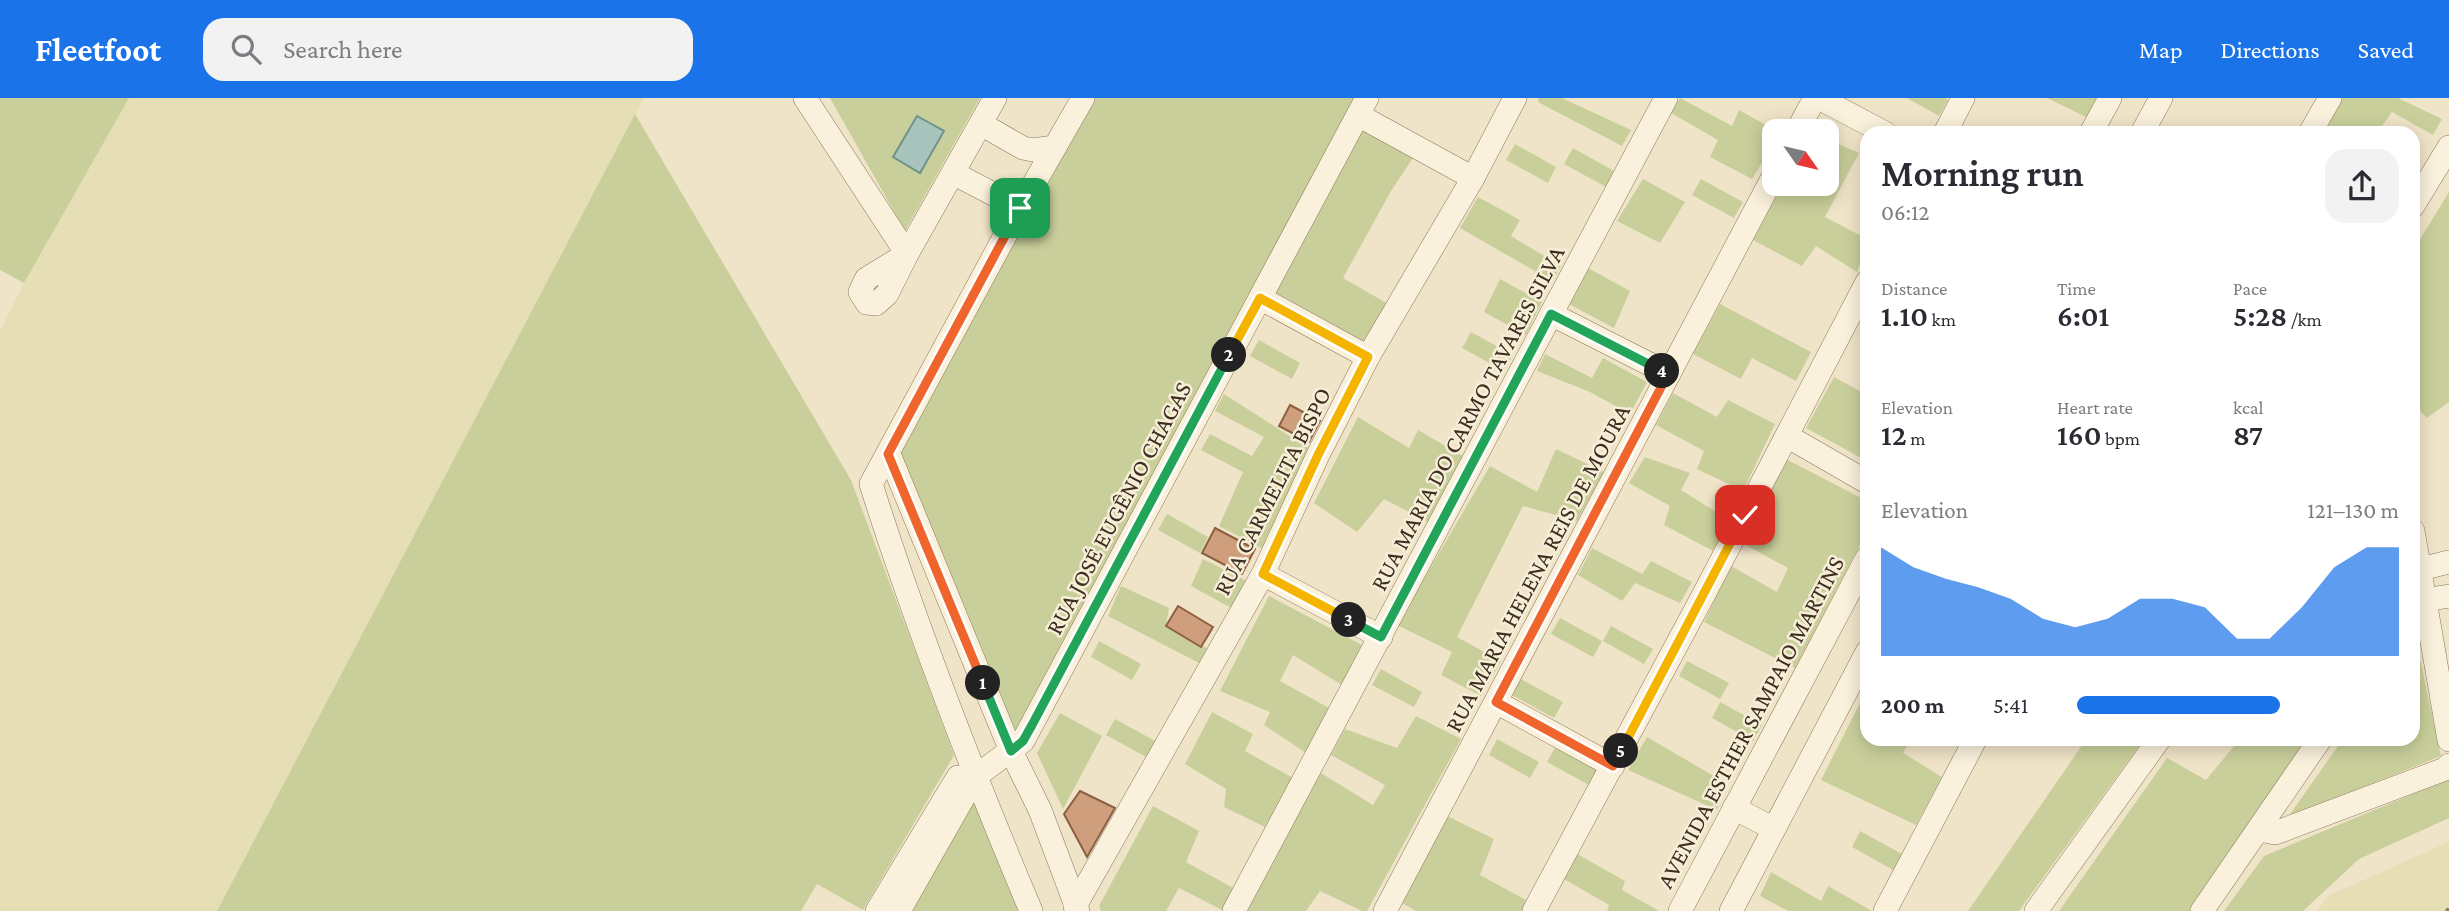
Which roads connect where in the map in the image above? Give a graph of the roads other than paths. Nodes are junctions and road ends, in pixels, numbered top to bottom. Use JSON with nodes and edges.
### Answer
{"nodes":[{"id":1,"x":805,"y":98,"type":"edge"},
{"id":2,"x":995,"y":98,"type":"edge"},
{"id":3,"x":1083,"y":98,"type":"edge"},
{"id":4,"x":1515,"y":98,"type":"edge"},
{"id":5,"x":1666,"y":98,"type":"edge"},
{"id":6,"x":1817,"y":98,"type":"edge"},
{"id":7,"x":1963,"y":98,"type":"edge"},
{"id":8,"x":2110,"y":98,"type":"edge"},
{"id":9,"x":2161,"y":98,"type":"edge"},
{"id":10,"x":2330,"y":98,"type":"edge"},
{"id":11,"x":1362,"y":106,"type":"edge"},
{"id":12,"x":1804,"y":119,"type":"edge"},
{"id":13,"x":981,"y":124,"type":"junction"},
{"id":14,"x":1871,"y":126,"type":"edge"},
{"id":15,"x":1949,"y":126,"type":"edge"},
{"id":16,"x":2095,"y":126,"type":"edge"},
{"id":17,"x":2145,"y":126,"type":"edge"},
{"id":18,"x":2314,"y":126,"type":"edge"},
{"id":19,"x":2449,"y":147,"type":"edge"},
{"id":20,"x":1044,"y":149,"type":"junction"},
{"id":21,"x":953,"y":173,"type":"junction"},
{"id":22,"x":1473,"y":178,"type":"junction"},
{"id":23,"x":2420,"y":195,"type":"edge"},
{"id":24,"x":1763,"y":196,"type":"edge"},
{"id":25,"x":1020,"y":208,"type":"junction"},
{"id":26,"x":1860,"y":295,"type":"edge"},
{"id":27,"x":1260,"y":298,"type":"junction"},
{"id":28,"x":1551,"y":314,"type":"junction"},
{"id":29,"x":1368,"y":357,"type":"junction"},
{"id":30,"x":1668,"y":374,"type":"junction"},
{"id":31,"x":1787,"y":436,"type":"junction"},
{"id":32,"x":888,"y":454,"type":"junction"},
{"id":33,"x":1860,"y":478,"type":"edge"},
{"id":34,"x":2449,"y":562,"type":"edge"},
{"id":35,"x":2420,"y":569,"type":"edge"},
{"id":36,"x":1860,"y":571,"type":"edge"},
{"id":37,"x":1263,"y":574,"type":"junction"},
{"id":38,"x":2449,"y":596,"type":"edge"},
{"id":39,"x":2420,"y":603,"type":"edge"},
{"id":40,"x":2420,"y":608,"type":"edge"},
{"id":41,"x":1381,"y":637,"type":"junction"},
{"id":42,"x":1860,"y":665,"type":"edge"},
{"id":43,"x":1496,"y":702,"type":"junction"},
{"id":44,"x":2449,"y":740,"type":"edge"},
{"id":45,"x":1972,"y":746,"type":"edge"},
{"id":46,"x":2154,"y":746,"type":"edge"},
{"id":47,"x":2316,"y":746,"type":"edge"},
{"id":48,"x":1011,"y":751,"type":"junction"},
{"id":49,"x":2449,"y":765,"type":"edge"},
{"id":50,"x":1613,"y":766,"type":"junction"},
{"id":51,"x":972,"y":768,"type":"junction"},
{"id":52,"x":1734,"y":808,"type":"junction"},
{"id":53,"x":1774,"y":830,"type":"junction"},
{"id":54,"x":2259,"y":830,"type":"junction"},
{"id":55,"x":1076,"y":909,"type":"edge"},
{"id":56,"x":877,"y":911,"type":"edge"},
{"id":57,"x":899,"y":911,"type":"edge"},
{"id":58,"x":1031,"y":911,"type":"edge"},
{"id":59,"x":1234,"y":911,"type":"edge"},
{"id":60,"x":1385,"y":911,"type":"edge"},
{"id":61,"x":1534,"y":911,"type":"edge"},
{"id":62,"x":1680,"y":911,"type":"edge"},
{"id":63,"x":1731,"y":911,"type":"edge"},
{"id":64,"x":1885,"y":911,"type":"edge"},
{"id":65,"x":2036,"y":911,"type":"edge"},
{"id":66,"x":2202,"y":911,"type":"edge"}],
"edges":[{"from":1,"to":21,"type":"street"},
{"from":2,"to":13,"type":"street"},
{"from":3,"to":20,"type":"street"},
{"from":4,"to":22,"type":"street","name":"RUA CARMELITA BISPO"},
{"from":5,"to":28,"type":"street","name":"RUA MARIA DO CARMO TAVARES SILVA"},
{"from":6,"to":12,"type":"street"},
{"from":6,"to":14,"type":"street"},
{"from":7,"to":15,"type":"street"},
{"from":8,"to":16,"type":"street"},
{"from":9,"to":17,"type":"street"},
{"from":10,"to":18,"type":"street"},
{"from":11,"to":22,"type":"street"},
{"from":11,"to":27,"type":"street","name":"RUA JOSÉ EUGÊNIO CHAGAS"},
{"from":13,"to":20,"type":"street"},
{"from":13,"to":21,"type":"street"},
{"from":19,"to":23,"type":"street"},
{"from":20,"to":25,"type":"street"},
{"from":21,"to":25,"type":"street"},
{"from":22,"to":29,"type":"street","name":"RUA CARMELITA BISPO"},
{"from":24,"to":30,"type":"street","name":"RUA MARIA HELENA REIS DE MOURA"},
{"from":25,"to":32,"type":"street"},
{"from":26,"to":31,"type":"street"},
{"from":27,"to":29,"type":"street"},
{"from":27,"to":48,"type":"street","name":"RUA JOSÉ EUGÊNIO CHAGAS"},
{"from":28,"to":30,"type":"street"},
{"from":28,"to":41,"type":"street","name":"RUA MARIA DO CARMO TAVARES SILVA"},
{"from":29,"to":37,"type":"street","name":"RUA CARMELITA BISPO"},
{"from":30,"to":43,"type":"street","name":"RUA MARIA HELENA REIS DE MOURA"},
{"from":31,"to":33,"type":"street"},
{"from":31,"to":50,"type":"street"},
{"from":32,"to":48,"type":"street"},
{"from":32,"to":51,"type":"street"},
{"from":34,"to":35,"type":"street"},
{"from":36,"to":52,"type":"street","name":"AVENIDA ESTHER SAMPAIO MARTINS"},
{"from":37,"to":41,"type":"street"},
{"from":37,"to":55,"type":"street","name":"RUA CARMELITA BISPO"},
{"from":38,"to":39,"type":"street"},
{"from":40,"to":44,"type":"street"},
{"from":41,"to":59,"type":"street","name":"RUA MARIA DO CARMO TAVARES SILVA"},
{"from":42,"to":53,"type":"street"},
{"from":43,"to":50,"type":"street"},
{"from":43,"to":60,"type":"street","name":"RUA MARIA HELENA REIS DE MOURA"},
{"from":45,"to":64,"type":"street"},
{"from":46,"to":65,"type":"street"},
{"from":47,"to":54,"type":"street"},
{"from":48,"to":51,"type":"street","name":"RUA JOSÉ EUGÊNIO CHAGAS"},
{"from":48,"to":55,"type":"street"},
{"from":49,"to":54,"type":"street"},
{"from":50,"to":61,"type":"street"},
{"from":51,"to":56,"type":"street"},
{"from":51,"to":57,"type":"street"},
{"from":51,"to":58,"type":"street"},
{"from":52,"to":53,"type":"street"},
{"from":52,"to":62,"type":"street","name":"AVENIDA ESTHER SAMPAIO MARTINS"},
{"from":53,"to":63,"type":"street"},
{"from":54,"to":66,"type":"street"}]}
